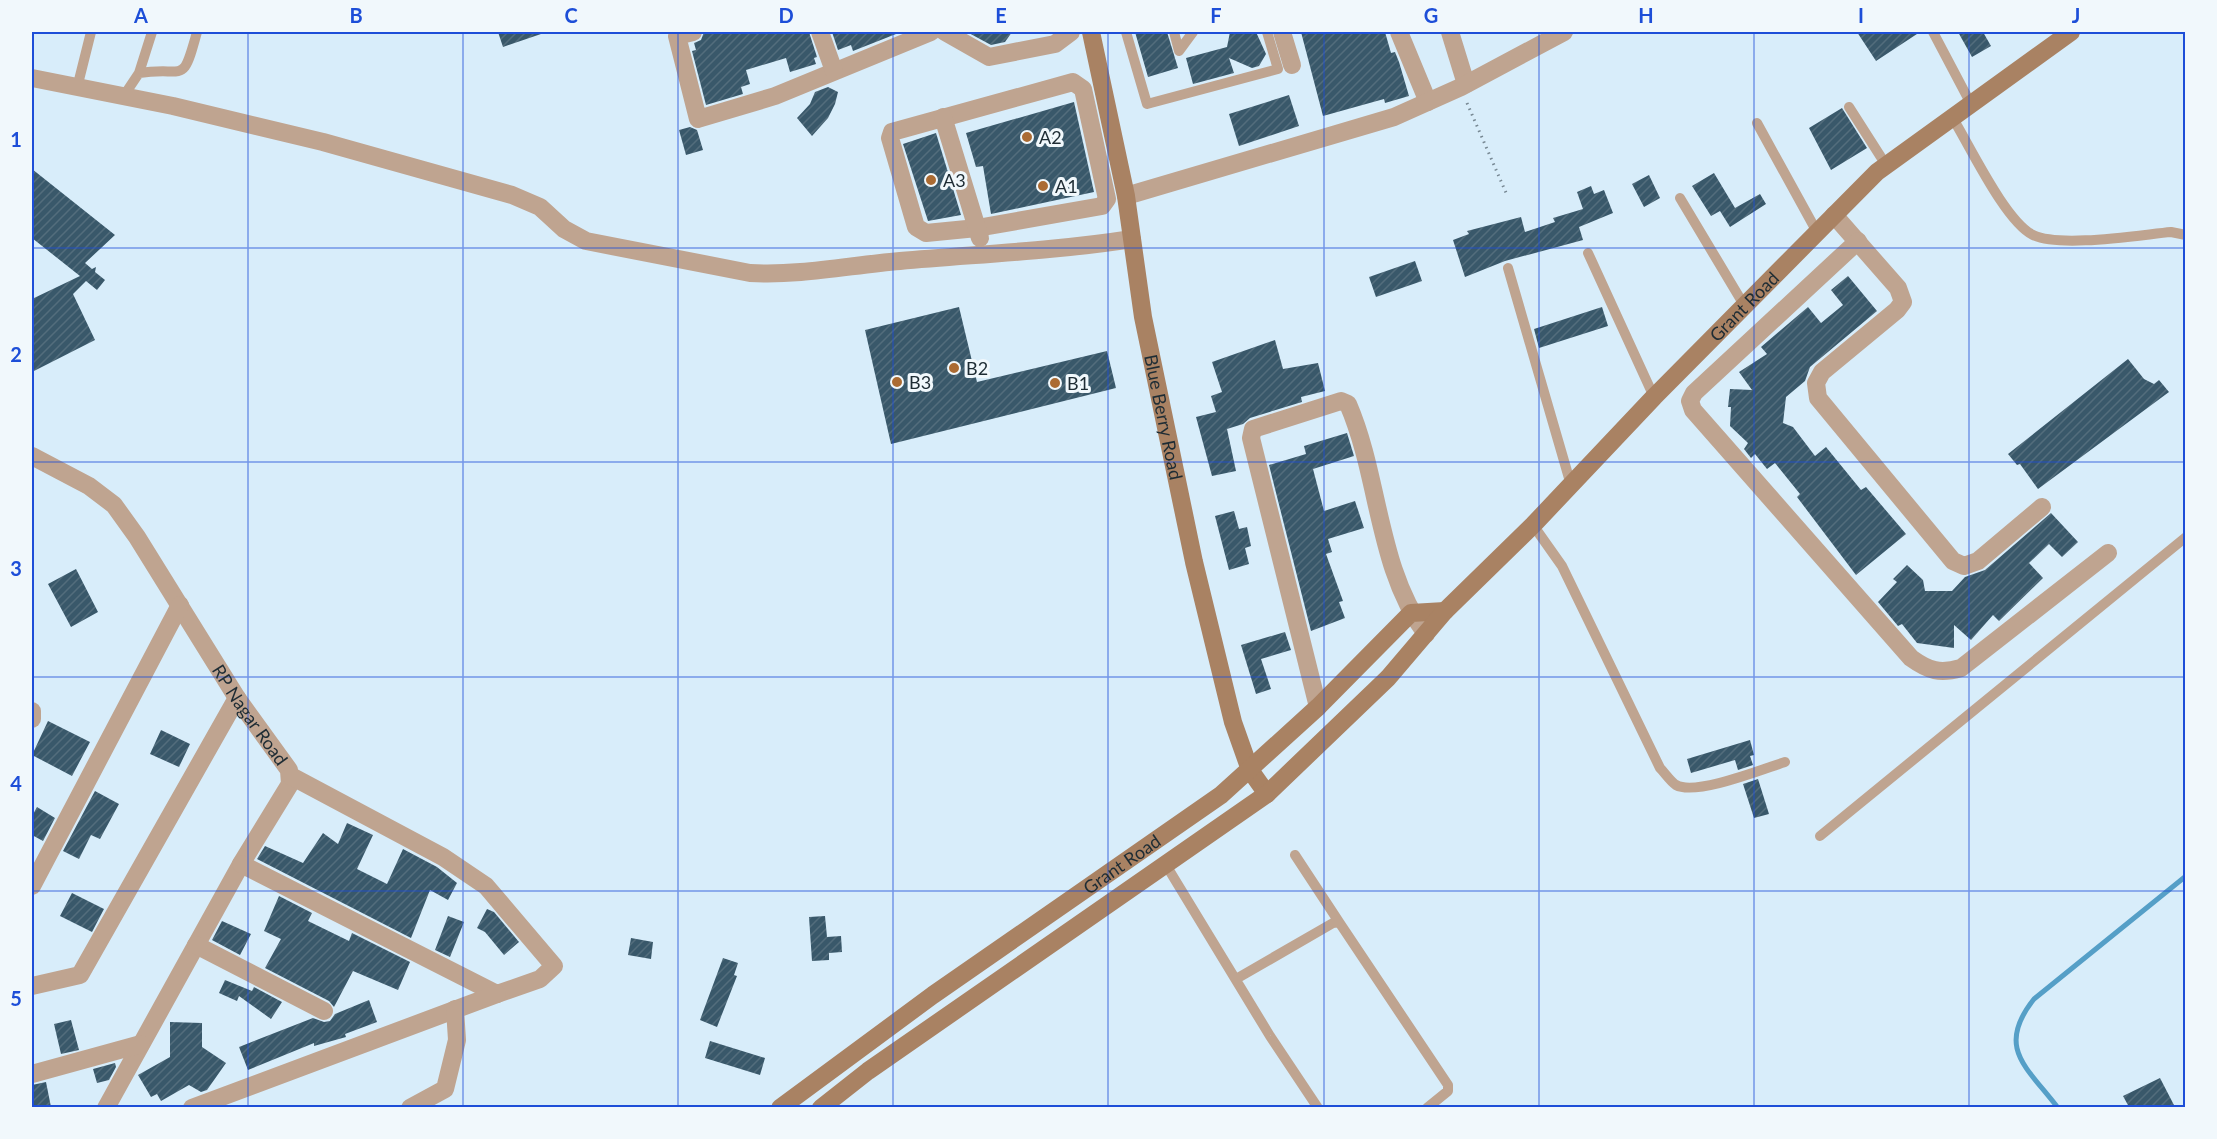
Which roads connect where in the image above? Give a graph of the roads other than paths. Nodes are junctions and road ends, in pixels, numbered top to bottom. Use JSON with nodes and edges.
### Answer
{"nodes":[{"id":1,"x":91,"y":32,"type":"edge"},
{"id":2,"x":152,"y":32,"type":"edge"},
{"id":3,"x":197,"y":32,"type":"edge"},
{"id":4,"x":693,"y":32,"type":"edge"},
{"id":5,"x":820,"y":32,"type":"edge"},
{"id":6,"x":931,"y":32,"type":"edge"},
{"id":7,"x":1126,"y":32,"type":"edge"},
{"id":8,"x":1174,"y":32,"type":"edge"},
{"id":9,"x":1193,"y":32,"type":"edge"},
{"id":10,"x":1267,"y":32,"type":"edge"},
{"id":11,"x":1282,"y":32,"type":"edge"},
{"id":12,"x":1399,"y":32,"type":"edge"},
{"id":13,"x":1450,"y":32,"type":"edge"},
{"id":14,"x":1564,"y":32,"type":"edge"},
{"id":15,"x":1933,"y":32,"type":"edge"},
{"id":16,"x":2071,"y":32,"type":"edge"},
{"id":17,"x":953,"y":34,"type":"edge"},
{"id":18,"x":1064,"y":34,"type":"edge"},
{"id":19,"x":1091,"y":34,"type":"edge"},
{"id":20,"x":1292,"y":64,"type":"dead end"},
{"id":21,"x":834,"y":71,"type":"junction"},
{"id":22,"x":139,"y":73,"type":"junction"},
{"id":23,"x":32,"y":78,"type":"edge"},
{"id":24,"x":1463,"y":86,"type":"junction"},
{"id":25,"x":77,"y":88,"type":"junction"},
{"id":26,"x":123,"y":97,"type":"junction"},
{"id":27,"x":1428,"y":102,"type":"junction"},
{"id":28,"x":1971,"y":104,"type":"junction"},
{"id":29,"x":1849,"y":107,"type":"dead end"},
{"id":30,"x":943,"y":117,"type":"junction"},
{"id":31,"x":1952,"y":117,"type":"junction"},
{"id":32,"x":1757,"y":123,"type":"dead end"},
{"id":33,"x":1886,"y":165,"type":"junction"},
{"id":34,"x":1126,"y":196,"type":"junction"},
{"id":35,"x":1680,"y":198,"type":"dead end"},
{"id":36,"x":1834,"y":214,"type":"junction"},
{"id":37,"x":977,"y":228,"type":"junction"},
{"id":38,"x":1817,"y":232,"type":"junction"},
{"id":39,"x":2186,"y":235,"type":"edge"},
{"id":40,"x":1132,"y":239,"type":"junction"},
{"id":41,"x":1858,"y":241,"type":"junction"},
{"id":42,"x":1588,"y":253,"type":"dead end"},
{"id":43,"x":984,"y":255,"type":"junction"},
{"id":44,"x":1508,"y":268,"type":"dead end"},
{"id":45,"x":1744,"y":305,"type":"junction"},
{"id":46,"x":1654,"y":397,"type":"junction"},
{"id":47,"x":32,"y":456,"type":"edge"},
{"id":48,"x":1571,"y":485,"type":"junction"},
{"id":49,"x":2042,"y":507,"type":"dead end"},
{"id":50,"x":1533,"y":525,"type":"junction"},
{"id":51,"x":2186,"y":537,"type":"edge"},
{"id":52,"x":2108,"y":553,"type":"dead end"},
{"id":53,"x":180,"y":605,"type":"junction"},
{"id":54,"x":1445,"y":611,"type":"junction"},
{"id":55,"x":1411,"y":613,"type":"junction"},
{"id":56,"x":1426,"y":634,"type":"junction"},
{"id":57,"x":237,"y":698,"type":"junction"},
{"id":58,"x":1318,"y":707,"type":"junction"},
{"id":59,"x":32,"y":711,"type":"edge"},
{"id":60,"x":32,"y":718,"type":"edge"},
{"id":61,"x":1785,"y":762,"type":"dead end"},
{"id":62,"x":1250,"y":770,"type":"junction"},
{"id":63,"x":291,"y":776,"type":"junction"},
{"id":64,"x":1267,"y":794,"type":"junction"},
{"id":65,"x":1820,"y":836,"type":"dead end"},
{"id":66,"x":1295,"y":855,"type":"dead end"},
{"id":67,"x":241,"y":864,"type":"junction"},
{"id":68,"x":1166,"y":865,"type":"junction"},
{"id":69,"x":32,"y":886,"type":"edge"},
{"id":70,"x":1340,"y":922,"type":"junction"},
{"id":71,"x":196,"y":945,"type":"junction"},
{"id":72,"x":1236,"y":980,"type":"junction"},
{"id":73,"x":32,"y":986,"type":"edge"},
{"id":74,"x":497,"y":994,"type":"junction"},
{"id":75,"x":455,"y":1010,"type":"junction"},
{"id":76,"x":324,"y":1011,"type":"dead end"},
{"id":77,"x":141,"y":1044,"type":"junction"},
{"id":78,"x":32,"y":1074,"type":"edge"},
{"id":79,"x":1314,"y":1106,"type":"edge"},
{"id":80,"x":106,"y":1107,"type":"edge"},
{"id":81,"x":192,"y":1107,"type":"edge"},
{"id":82,"x":410,"y":1107,"type":"edge"},
{"id":83,"x":780,"y":1107,"type":"edge"},
{"id":84,"x":821,"y":1107,"type":"edge"},
{"id":85,"x":1427,"y":1107,"type":"edge"}],
"edges":[{"from":1,"to":25,"type":"lane"},
{"from":2,"to":22,"type":"lane"},
{"from":3,"to":22,"type":"lane"},
{"from":4,"to":21,"type":"street"},
{"from":5,"to":21,"type":"street"},
{"from":6,"to":21,"type":"street"},
{"from":7,"to":10,"type":"lane"},
{"from":8,"to":9,"type":"lane"},
{"from":11,"to":20,"type":"street"},
{"from":12,"to":27,"type":"street"},
{"from":13,"to":24,"type":"street"},
{"from":14,"to":24,"type":"street"},
{"from":15,"to":28,"type":"lane"},
{"from":16,"to":28,"type":"main road","name":"Grant Road"},
{"from":17,"to":18,"type":"street"},
{"from":18,"to":19,"type":"street"},
{"from":19,"to":34,"type":"main road","name":"Blue Berry Road"},
{"from":22,"to":26,"type":"lane"},
{"from":23,"to":25,"type":"street"},
{"from":24,"to":27,"type":"street"},
{"from":25,"to":26,"type":"street"},
{"from":26,"to":43,"type":"street"},
{"from":27,"to":34,"type":"street"},
{"from":28,"to":31,"type":"main road","name":"Grant Road"},
{"from":29,"to":33,"type":"lane"},
{"from":30,"to":37,"type":"street"},
{"from":30,"to":37,"type":"street"},
{"from":30,"to":37,"type":"street"},
{"from":31,"to":33,"type":"main road","name":"Grant Road"},
{"from":31,"to":39,"type":"lane"},
{"from":32,"to":38,"type":"lane"},
{"from":33,"to":36,"type":"main road","name":"Grant Road"},
{"from":34,"to":40,"type":"main road","name":"Blue Berry Road"},
{"from":35,"to":45,"type":"lane"},
{"from":36,"to":38,"type":"main road","name":"Grant Road"},
{"from":36,"to":41,"type":"street"},
{"from":37,"to":43,"type":"street"},
{"from":38,"to":45,"type":"main road","name":"Grant Road"},
{"from":40,"to":43,"type":"street"},
{"from":40,"to":62,"type":"main road","name":"Blue Berry Road"},
{"from":41,"to":49,"type":"street"},
{"from":41,"to":52,"type":"street"},
{"from":42,"to":46,"type":"lane"},
{"from":44,"to":48,"type":"lane"},
{"from":45,"to":46,"type":"main road","name":"Grant Road"},
{"from":46,"to":48,"type":"main road","name":"Grant Road"},
{"from":47,"to":53,"type":"street","name":"RP Nagar Road"},
{"from":48,"to":50,"type":"main road","name":"Grant Road"},
{"from":50,"to":54,"type":"main road","name":"Grant Road"},
{"from":50,"to":61,"type":"lane"},
{"from":51,"to":65,"type":"lane"},
{"from":53,"to":57,"type":"street","name":"RP Nagar Road"},
{"from":53,"to":69,"type":"street"},
{"from":54,"to":55,"type":"main road"},
{"from":54,"to":56,"type":"main road","name":"Grant Road"},
{"from":55,"to":56,"type":"street"},
{"from":55,"to":58,"type":"main road","name":"Grant Road"},
{"from":55,"to":58,"type":"street"},
{"from":56,"to":64,"type":"main road","name":"Grant Road"},
{"from":57,"to":63,"type":"street","name":"RP Nagar Road"},
{"from":57,"to":73,"type":"street"},
{"from":58,"to":62,"type":"main road","name":"Grant Road"},
{"from":59,"to":60,"type":"street"},
{"from":62,"to":64,"type":"main road","name":"Blue Berry Road"},
{"from":62,"to":83,"type":"main road","name":"Grant Road"},
{"from":63,"to":67,"type":"street","name":"RP Nagar Road"},
{"from":63,"to":74,"type":"street"},
{"from":64,"to":68,"type":"main road","name":"Grant Road"},
{"from":66,"to":70,"type":"lane"},
{"from":67,"to":71,"type":"street","name":"RP Nagar Road"},
{"from":67,"to":74,"type":"street"},
{"from":68,"to":72,"type":"lane"},
{"from":68,"to":84,"type":"main road","name":"Grant Road"},
{"from":70,"to":72,"type":"lane"},
{"from":70,"to":85,"type":"lane"},
{"from":71,"to":76,"type":"street"},
{"from":71,"to":77,"type":"street","name":"RP Nagar Road"},
{"from":72,"to":79,"type":"lane"},
{"from":74,"to":75,"type":"street"},
{"from":75,"to":81,"type":"street"},
{"from":75,"to":82,"type":"street"},
{"from":77,"to":78,"type":"street"},
{"from":77,"to":80,"type":"street","name":"RP Nagar Road"}]}
